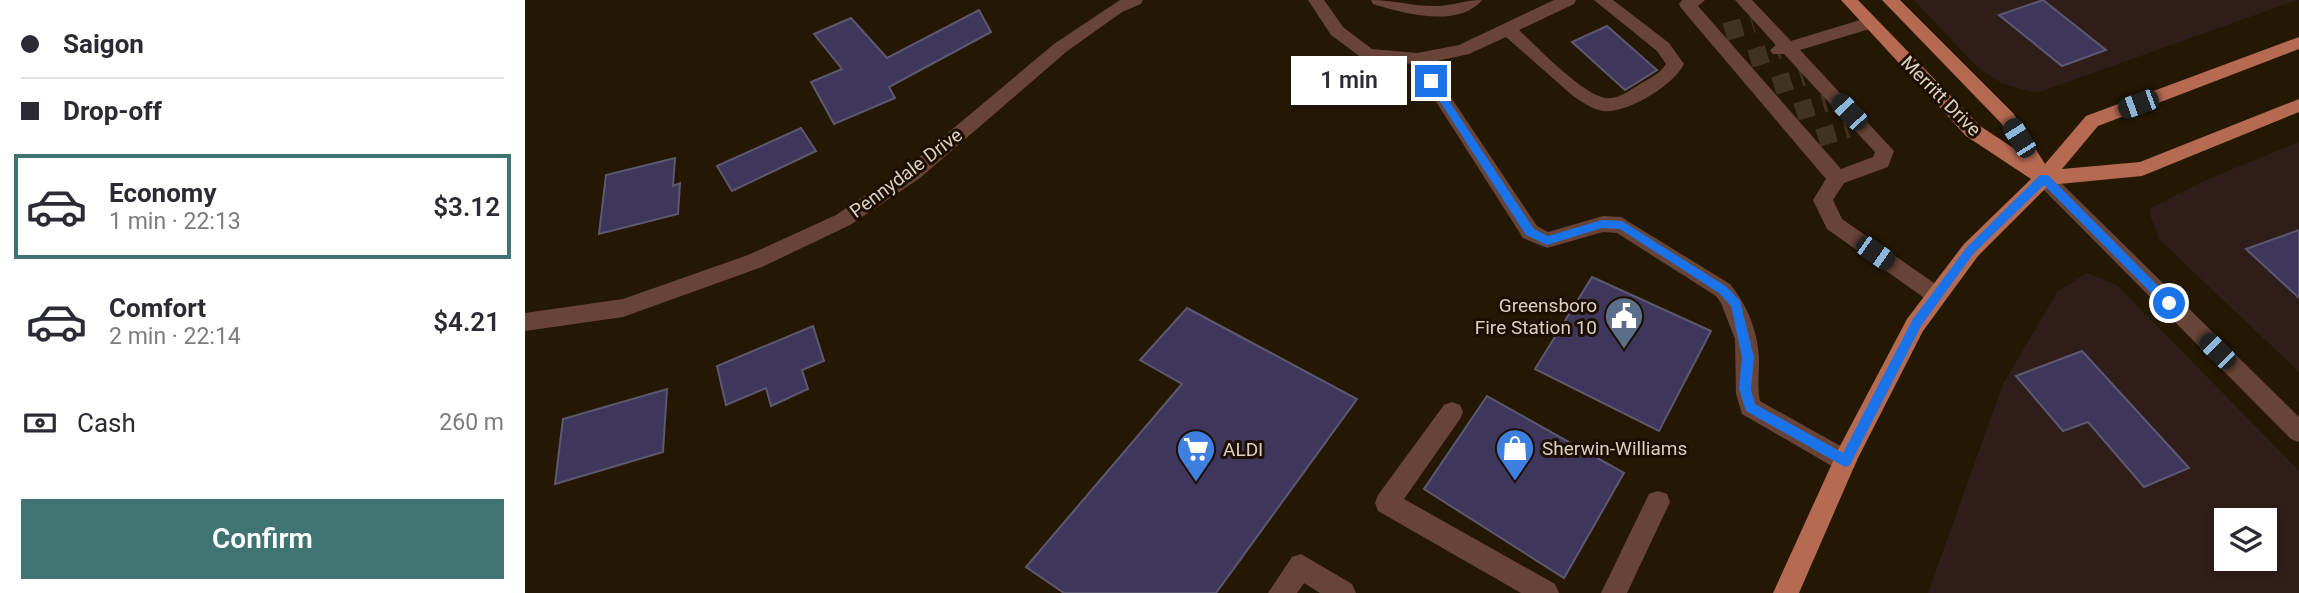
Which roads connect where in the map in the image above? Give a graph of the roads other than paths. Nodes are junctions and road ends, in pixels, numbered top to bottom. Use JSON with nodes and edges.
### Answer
{"nodes":[{"id":1,"x":1135,"y":0,"type":"edge"},
{"id":2,"x":1379,"y":0,"type":"edge"},
{"id":3,"x":1474,"y":0,"type":"edge"},
{"id":4,"x":1568,"y":0,"type":"edge"},
{"id":5,"x":1602,"y":0,"type":"edge"},
{"id":6,"x":1697,"y":0,"type":"edge"},
{"id":7,"x":1743,"y":0,"type":"edge"},
{"id":8,"x":1849,"y":0,"type":"edge"},
{"id":9,"x":1890,"y":0,"type":"edge"},
{"id":10,"x":1321,"y":1,"type":"edge"},
{"id":11,"x":1870,"y":23,"type":"junction"},
{"id":12,"x":1508,"y":29,"type":"junction"},
{"id":13,"x":2299,"y":43,"type":"edge"},
{"id":14,"x":1784,"y":49,"type":"junction"},
{"id":15,"x":1417,"y":59,"type":"junction"},
{"id":16,"x":2299,"y":105,"type":"edge"},
{"id":17,"x":1837,"y":178,"type":"junction"},
{"id":18,"x":2044,"y":178,"type":"junction"},
{"id":19,"x":1937,"y":296,"type":"junction"},
{"id":20,"x":525,"y":322,"type":"edge"},
{"id":21,"x":1452,"y":412,"type":"dead end"},
{"id":22,"x":2299,"y":432,"type":"edge"},
{"id":23,"x":1845,"y":461,"type":"junction"},
{"id":24,"x":1658,"y":502,"type":"dead end"},
{"id":25,"x":1281,"y":593,"type":"edge"},
{"id":26,"x":1343,"y":593,"type":"edge"},
{"id":27,"x":1546,"y":593,"type":"edge"},
{"id":28,"x":1614,"y":593,"type":"edge"},
{"id":29,"x":1786,"y":593,"type":"edge"}],
"edges":[{"from":1,"to":20,"type":"street","name":"Pennydale Drive"},
{"from":2,"to":3,"type":"street"},
{"from":4,"to":12,"type":"street"},
{"from":5,"to":12,"type":"street"},
{"from":6,"to":17,"type":"street"},
{"from":7,"to":14,"type":"street"},
{"from":8,"to":11,"type":"main road","name":"Merritt Drive"},
{"from":9,"to":18,"type":"main road","name":"Merritt Drive"},
{"from":10,"to":15,"type":"street"},
{"from":11,"to":14,"type":"street"},
{"from":11,"to":18,"type":"main road","name":"Merritt Drive"},
{"from":12,"to":15,"type":"street"},
{"from":13,"to":18,"type":"main road"},
{"from":14,"to":17,"type":"street"},
{"from":15,"to":23,"type":"street"},
{"from":16,"to":18,"type":"main road"},
{"from":17,"to":19,"type":"street"},
{"from":18,"to":19,"type":"main road"},
{"from":18,"to":22,"type":"street","name":"Merritt Drive"},
{"from":19,"to":23,"type":"main road"},
{"from":21,"to":27,"type":"street"},
{"from":23,"to":29,"type":"main road"},
{"from":24,"to":28,"type":"street"},
{"from":25,"to":26,"type":"street"}]}
